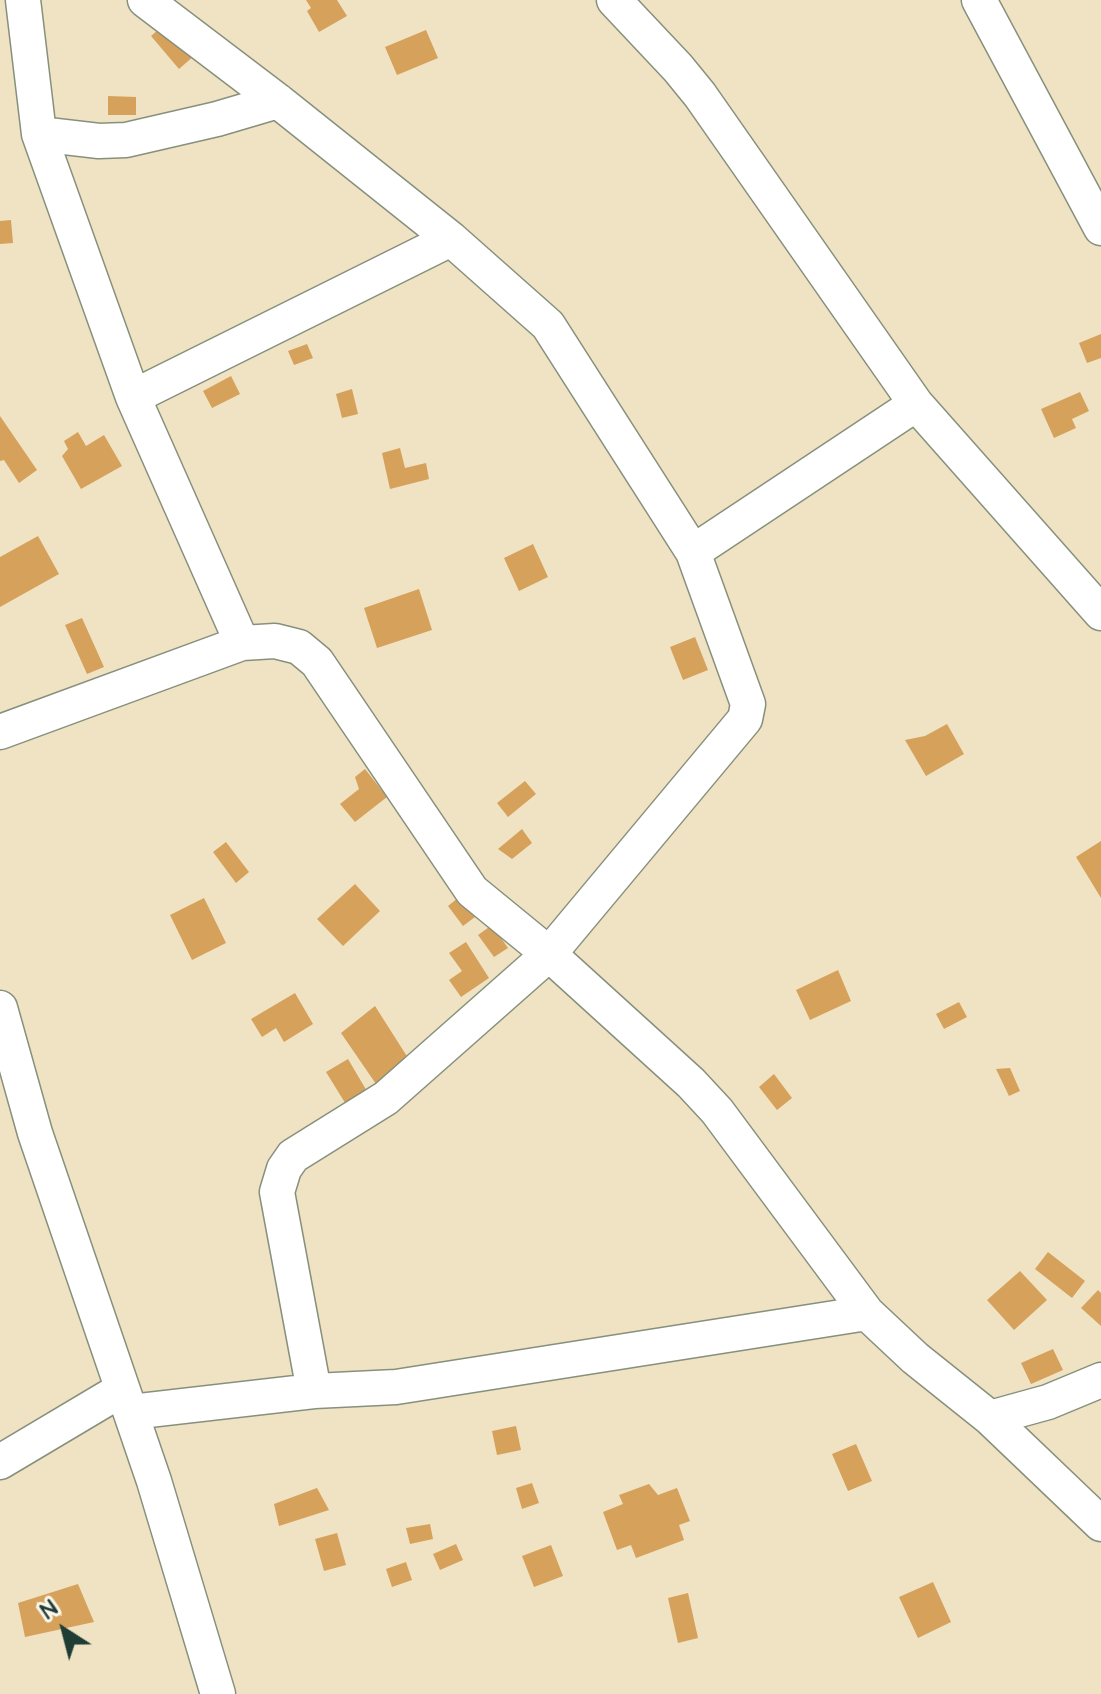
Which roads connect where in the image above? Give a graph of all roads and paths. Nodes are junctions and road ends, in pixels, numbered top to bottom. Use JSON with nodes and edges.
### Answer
{"nodes":[{"id":1,"x":23,"y":0,"type":"edge"},
{"id":2,"x":145,"y":0,"type":"edge"},
{"id":3,"x":614,"y":0,"type":"edge"},
{"id":4,"x":979,"y":0,"type":"edge"},
{"id":5,"x":278,"y":101,"type":"junction"},
{"id":6,"x":39,"y":134,"type":"junction"},
{"id":7,"x":1101,"y":228,"type":"edge"},
{"id":8,"x":451,"y":239,"type":"junction"},
{"id":9,"x":133,"y":397,"type":"junction"},
{"id":10,"x":916,"y":404,"type":"junction"},
{"id":11,"x":693,"y":552,"type":"junction"},
{"id":12,"x":1088,"y":575,"type":"edge"},
{"id":13,"x":1101,"y":613,"type":"edge"},
{"id":14,"x":242,"y":643,"type":"junction"},
{"id":15,"x":0,"y":732,"type":"edge"},
{"id":16,"x":549,"y":954,"type":"junction"},
{"id":17,"x":0,"y":1008,"type":"edge"},
{"id":18,"x":867,"y":1313,"type":"junction"},
{"id":19,"x":1101,"y":1380,"type":"edge"},
{"id":20,"x":314,"y":1391,"type":"junction"},
{"id":21,"x":126,"y":1401,"type":"junction"},
{"id":22,"x":990,"y":1418,"type":"junction"},
{"id":23,"x":0,"y":1462,"type":"edge"},
{"id":24,"x":1101,"y":1524,"type":"edge"},
{"id":25,"x":218,"y":1694,"type":"edge"}],
"edges":[{"from":1,"to":6,"type":"street"},
{"from":2,"to":5,"type":"street"},
{"from":3,"to":10,"type":"street"},
{"from":4,"to":7,"type":"street"},
{"from":5,"to":6,"type":"street"},
{"from":5,"to":8,"type":"street"},
{"from":6,"to":9,"type":"street"},
{"from":8,"to":9,"type":"street"},
{"from":8,"to":11,"type":"street"},
{"from":9,"to":14,"type":"street"},
{"from":10,"to":11,"type":"street"},
{"from":10,"to":12,"type":"street"},
{"from":11,"to":16,"type":"street"},
{"from":12,"to":13,"type":"street"},
{"from":14,"to":15,"type":"street"},
{"from":14,"to":16,"type":"street"},
{"from":16,"to":18,"type":"street"},
{"from":16,"to":20,"type":"street"},
{"from":17,"to":21,"type":"street"},
{"from":18,"to":20,"type":"street"},
{"from":18,"to":22,"type":"street"},
{"from":19,"to":22,"type":"street"},
{"from":20,"to":21,"type":"street"},
{"from":21,"to":23,"type":"street"},
{"from":21,"to":25,"type":"street"},
{"from":22,"to":24,"type":"street"}]}
